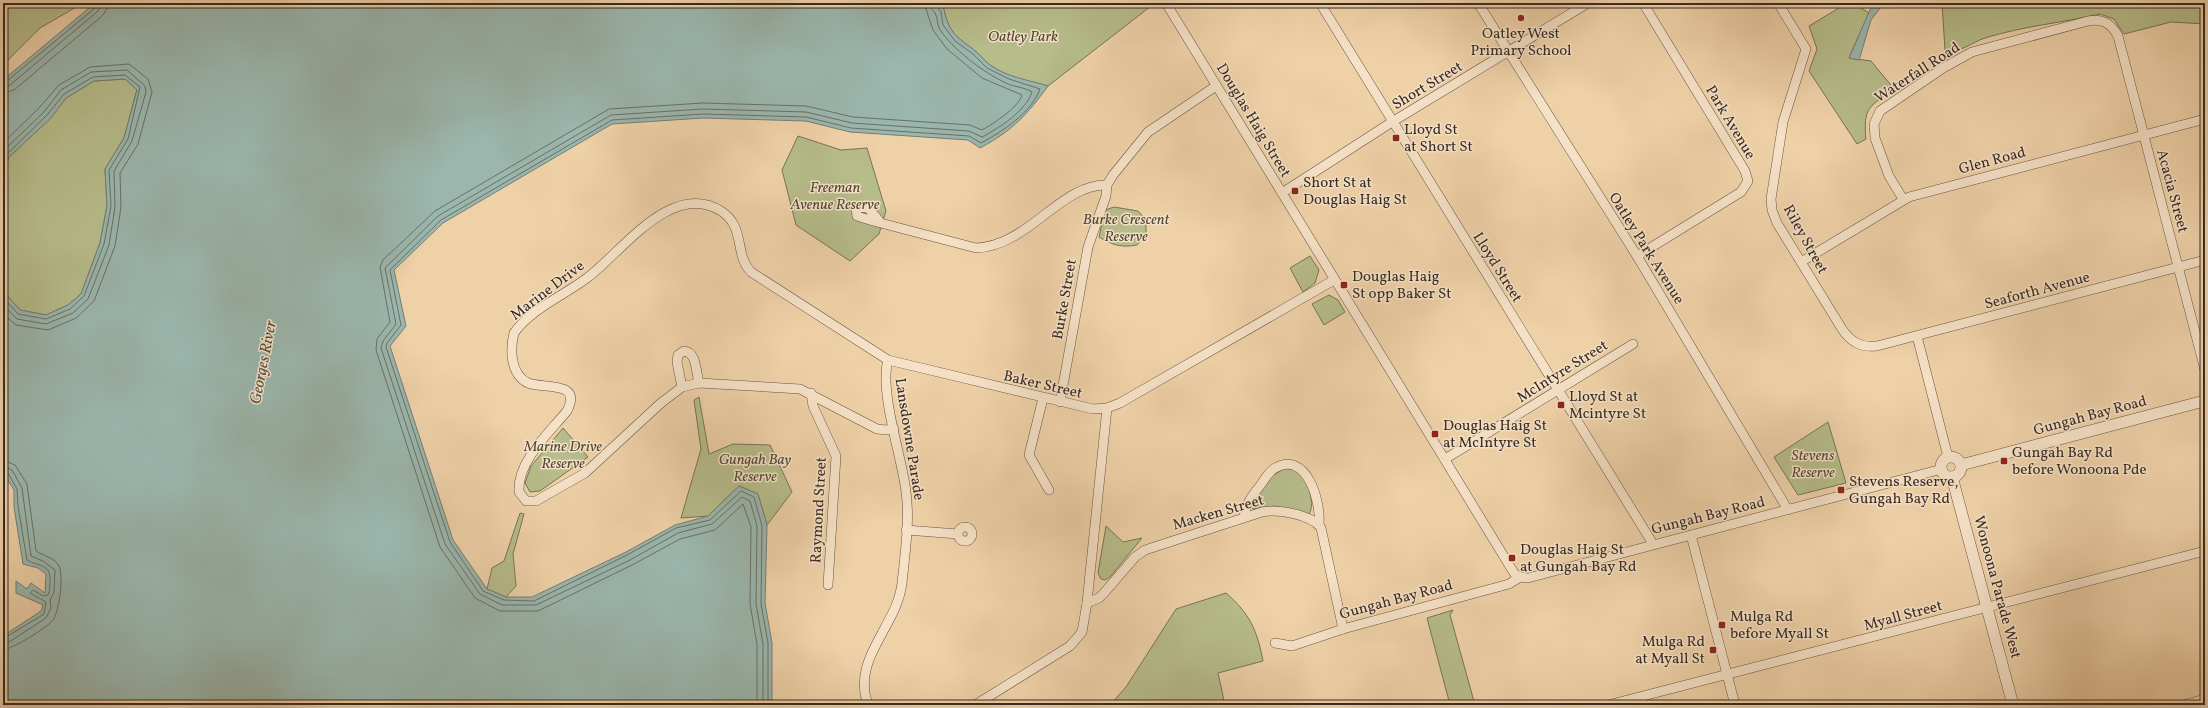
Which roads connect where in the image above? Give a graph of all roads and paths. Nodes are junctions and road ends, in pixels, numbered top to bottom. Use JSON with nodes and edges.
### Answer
{"nodes":[{"id":1,"x":1166,"y":3,"type":"edge"},
{"id":2,"x":1320,"y":3,"type":"edge"},
{"id":3,"x":1478,"y":3,"type":"edge"},
{"id":4,"x":1588,"y":3,"type":"edge"},
{"id":5,"x":1642,"y":3,"type":"edge"},
{"id":6,"x":1778,"y":3,"type":"edge"},
{"id":7,"x":2107,"y":23,"type":"joint"},
{"id":8,"x":1508,"y":52,"type":"junction"},
{"id":9,"x":1216,"y":86,"type":"junction"},
{"id":10,"x":2205,"y":119,"type":"edge"},
{"id":11,"x":1392,"y":122,"type":"junction"},
{"id":12,"x":2143,"y":135,"type":"junction"},
{"id":13,"x":1107,"y":185,"type":"junction"},
{"id":14,"x":1282,"y":193,"type":"junction"},
{"id":15,"x":1903,"y":199,"type":"junction"},
{"id":16,"x":881,"y":223,"type":"dead end"},
{"id":17,"x":1637,"y":256,"type":"junction"},
{"id":18,"x":2205,"y":260,"type":"edge"},
{"id":19,"x":1801,"y":262,"type":"junction"},
{"id":20,"x":745,"y":263,"type":"joint"},
{"id":21,"x":2178,"y":267,"type":"junction"},
{"id":22,"x":1334,"y":280,"type":"junction"},
{"id":23,"x":1917,"y":336,"type":"junction"},
{"id":24,"x":1633,"y":344,"type":"dead end"},
{"id":25,"x":1877,"y":346,"type":"joint"},
{"id":26,"x":888,"y":360,"type":"junction"},
{"id":27,"x":2205,"y":370,"type":"edge"},
{"id":28,"x":699,"y":383,"type":"junction"},
{"id":29,"x":682,"y":387,"type":"junction"},
{"id":30,"x":1559,"y":390,"type":"junction"},
{"id":31,"x":811,"y":393,"type":"junction"},
{"id":32,"x":1043,"y":398,"type":"junction"},
{"id":33,"x":2205,"y":400,"type":"edge"},
{"id":34,"x":1060,"y":402,"type":"junction"},
{"id":35,"x":1107,"y":408,"type":"junction"},
{"id":36,"x":894,"y":429,"type":"junction"},
{"id":37,"x":1948,"y":457,"type":"junction"},
{"id":38,"x":1445,"y":459,"type":"junction"},
{"id":39,"x":1961,"y":465,"type":"junction"},
{"id":40,"x":1942,"y":469,"type":"junction"},
{"id":41,"x":1952,"y":477,"type":"junction"},
{"id":42,"x":1049,"y":490,"type":"dead end"},
{"id":43,"x":1788,"y":510,"type":"junction"},
{"id":44,"x":1244,"y":517,"type":"junction"},
{"id":45,"x":1319,"y":524,"type":"junction"},
{"id":46,"x":906,"y":530,"type":"junction"},
{"id":47,"x":958,"y":534,"type":"dead end"},
{"id":48,"x":1691,"y":535,"type":"junction"},
{"id":49,"x":1653,"y":544,"type":"junction"},
{"id":50,"x":2205,"y":550,"type":"edge"},
{"id":51,"x":1520,"y":577,"type":"junction"},
{"id":52,"x":828,"y":585,"type":"dead end"},
{"id":53,"x":1087,"y":603,"type":"junction"},
{"id":54,"x":1988,"y":608,"type":"junction"},
{"id":55,"x":1343,"y":629,"type":"junction"},
{"id":56,"x":1275,"y":643,"type":"dead end"},
{"id":57,"x":1727,"y":674,"type":"junction"},
{"id":58,"x":2205,"y":699,"type":"edge"},
{"id":59,"x":868,"y":705,"type":"edge"},
{"id":60,"x":975,"y":705,"type":"edge"},
{"id":61,"x":1608,"y":705,"type":"edge"},
{"id":62,"x":1735,"y":705,"type":"edge"},
{"id":63,"x":2013,"y":705,"type":"edge"},
{"id":64,"x":2183,"y":705,"type":"edge"}],
"edges":[{"from":1,"to":9,"type":"street","name":"Douglas Haig Street"},
{"from":2,"to":11,"type":"street","name":"Lloyd Street"},
{"from":3,"to":8,"type":"street","name":"Oatley Park Avenue"},
{"from":4,"to":8,"type":"street","name":"Short Street"},
{"from":5,"to":17,"type":"street","name":"Park Avenue"},
{"from":6,"to":19,"type":"street","name":"Riley Street"},
{"from":7,"to":12,"type":"street","name":"Acacia Street"},
{"from":7,"to":15,"type":"street","name":"Waterfall Road"},
{"from":8,"to":11,"type":"street","name":"Short Street"},
{"from":8,"to":17,"type":"street","name":"Oatley Park Avenue"},
{"from":9,"to":13,"type":"street","name":"Burke Street"},
{"from":9,"to":14,"type":"street","name":"Douglas Haig Street"},
{"from":10,"to":12,"type":"street","name":"Glen Road"},
{"from":11,"to":14,"type":"street","name":"Short Street"},
{"from":11,"to":30,"type":"street","name":"Lloyd Street"},
{"from":12,"to":15,"type":"street","name":"Glen Road"},
{"from":12,"to":21,"type":"street","name":"Acacia Street"},
{"from":13,"to":16,"type":"street"},
{"from":13,"to":34,"type":"street","name":"Burke Street"},
{"from":14,"to":22,"type":"street","name":"Douglas Haig Street"},
{"from":15,"to":19,"type":"street","name":"Glen Road"},
{"from":17,"to":43,"type":"street","name":"Oatley Park Avenue"},
{"from":18,"to":21,"type":"street","name":"Seaforth Avenue"},
{"from":19,"to":25,"type":"street","name":"Riley Street"},
{"from":20,"to":26,"type":"street","name":"Baker Street"},
{"from":20,"to":29,"type":"street","name":"Marine Drive"},
{"from":21,"to":23,"type":"street","name":"Seaforth Avenue"},
{"from":21,"to":27,"type":"street","name":"Acacia Street"},
{"from":22,"to":35,"type":"street","name":"Baker Street"},
{"from":22,"to":38,"type":"street","name":"Douglas Haig Street"},
{"from":23,"to":25,"type":"street","name":"Seaforth Avenue"},
{"from":23,"to":37,"type":"street"},
{"from":24,"to":30,"type":"street","name":"McIntyre Street"},
{"from":26,"to":32,"type":"street","name":"Baker Street"},
{"from":26,"to":36,"type":"street","name":"Lansdowne Parade"},
{"from":28,"to":29,"type":"street","name":"Marine Drive"},
{"from":28,"to":29,"type":"street"},
{"from":28,"to":31,"type":"street","name":"Marine Drive"},
{"from":30,"to":38,"type":"street","name":"McIntyre Street"},
{"from":30,"to":49,"type":"street","name":"Lloyd Street"},
{"from":31,"to":36,"type":"street","name":"Marine Drive"},
{"from":31,"to":52,"type":"street","name":"Raymond Street"},
{"from":32,"to":34,"type":"street","name":"Baker Street"},
{"from":32,"to":42,"type":"street"},
{"from":33,"to":39,"type":"street","name":"Gungah Bay Road"},
{"from":34,"to":35,"type":"street","name":"Baker Street"},
{"from":35,"to":53,"type":"street"},
{"from":36,"to":46,"type":"street","name":"Lansdowne Parade"},
{"from":37,"to":39,"type":"street"},
{"from":37,"to":40,"type":"street"},
{"from":38,"to":51,"type":"street","name":"Douglas Haig Street"},
{"from":39,"to":41,"type":"street"},
{"from":40,"to":41,"type":"street"},
{"from":40,"to":43,"type":"street","name":"Gungah Bay Road"},
{"from":41,"to":54,"type":"street","name":"Wonoona Parade West"},
{"from":43,"to":48,"type":"street","name":"Gungah Bay Road"},
{"from":44,"to":45,"type":"street","name":"Macken Street"},
{"from":44,"to":45,"type":"street"},
{"from":44,"to":53,"type":"street","name":"Macken Street"},
{"from":45,"to":55,"type":"street"},
{"from":46,"to":47,"type":"street"},
{"from":46,"to":59,"type":"street","name":"Lansdowne Parade"},
{"from":48,"to":49,"type":"street","name":"Gungah Bay Road"},
{"from":48,"to":57,"type":"street"},
{"from":49,"to":51,"type":"street","name":"Gungah Bay Road"},
{"from":50,"to":54,"type":"street","name":"Myall Street"},
{"from":51,"to":55,"type":"street","name":"Gungah Bay Road"},
{"from":53,"to":60,"type":"street"},
{"from":54,"to":57,"type":"street","name":"Myall Street"},
{"from":54,"to":63,"type":"street","name":"Wonoona Parade West"},
{"from":55,"to":56,"type":"street","name":"Gungah Bay Road"},
{"from":57,"to":61,"type":"street","name":"Myall Street"},
{"from":57,"to":62,"type":"street"},
{"from":58,"to":64,"type":"street"}]}
